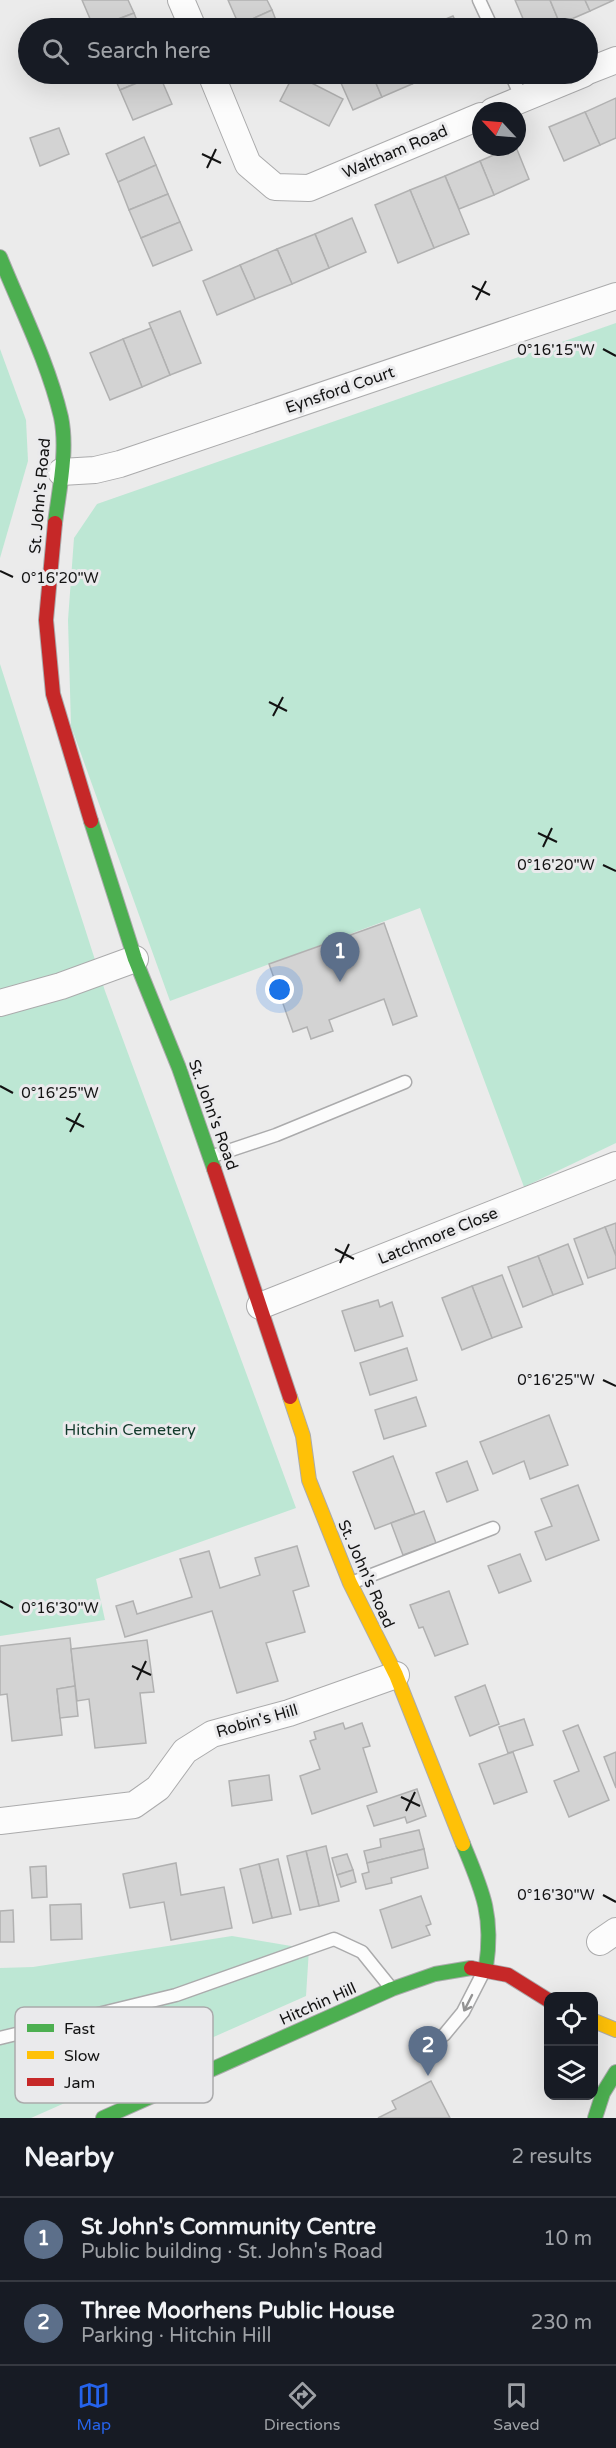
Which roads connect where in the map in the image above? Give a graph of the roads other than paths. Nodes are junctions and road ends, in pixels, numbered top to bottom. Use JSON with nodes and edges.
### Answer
{"nodes":[{"id":1,"x":181,"y":0,"type":"edge"},
{"id":2,"x":479,"y":0,"type":"edge"},
{"id":3,"x":188,"y":18,"type":"edge"},
{"id":4,"x":487,"y":18,"type":"edge"},
{"id":5,"x":616,"y":60,"type":"edge"},
{"id":6,"x":598,"y":68,"type":"edge"},
{"id":7,"x":215,"y":84,"type":"edge"},
{"id":8,"x":515,"y":84,"type":"edge"},
{"id":9,"x":559,"y":84,"type":"edge"},
{"id":10,"x":522,"y":99,"type":"junction"},
{"id":11,"x":515,"y":102,"type":"edge"},
{"id":12,"x":472,"y":120,"type":"edge"},
{"id":13,"x":0,"y":257,"type":"edge"},
{"id":14,"x":616,"y":296,"type":"edge"},
{"id":15,"x":61,"y":472,"type":"junction"},
{"id":16,"x":135,"y":959,"type":"junction"},
{"id":17,"x":0,"y":1002,"type":"edge"},
{"id":18,"x":405,"y":1082,"type":"dead end"},
{"id":19,"x":210,"y":1157,"type":"junction"},
{"id":20,"x":616,"y":1166,"type":"edge"},
{"id":21,"x":260,"y":1306,"type":"junction"},
{"id":22,"x":493,"y":1528,"type":"dead end"},
{"id":23,"x":350,"y":1583,"type":"junction"},
{"id":24,"x":396,"y":1676,"type":"junction"},
{"id":25,"x":0,"y":1821,"type":"edge"},
{"id":26,"x":486,"y":1967,"type":"junction"},
{"id":27,"x":392,"y":1989,"type":"junction"},
{"id":28,"x":544,"y":1997,"type":"edge"},
{"id":29,"x":127,"y":2007,"type":"edge"},
{"id":30,"x":598,"y":2023,"type":"edge"},
{"id":31,"x":616,"y":2030,"type":"edge"},
{"id":32,"x":15,"y":2034,"type":"edge"},
{"id":33,"x":444,"y":2035,"type":"dead end"},
{"id":34,"x":0,"y":2038,"type":"edge"},
{"id":35,"x":213,"y":2069,"type":"edge"},
{"id":36,"x":616,"y":2072,"type":"edge"},
{"id":37,"x":598,"y":2086,"type":"edge"},
{"id":38,"x":603,"y":2093,"type":"junction"},
{"id":39,"x":137,"y":2103,"type":"edge"},
{"id":40,"x":103,"y":2118,"type":"edge"},
{"id":41,"x":594,"y":2118,"type":"edge"}],
"edges":[{"from":1,"to":3,"type":"street"},
{"from":2,"to":4,"type":"lane"},
{"from":5,"to":6,"type":"street"},
{"from":7,"to":12,"type":"street","name":"Waltham Road"},
{"from":8,"to":10,"type":"lane"},
{"from":9,"to":10,"type":"street"},
{"from":10,"to":11,"type":"street"},
{"from":13,"to":15,"type":"street","name":"St. John's Road"},
{"from":14,"to":15,"type":"street","name":"Eynsford Court"},
{"from":15,"to":16,"type":"street","name":"St. John's Road"},
{"from":16,"to":17,"type":"street"},
{"from":16,"to":19,"type":"street","name":"St. John's Road"},
{"from":18,"to":19,"type":"lane"},
{"from":19,"to":21,"type":"street","name":"St. John's Road"},
{"from":20,"to":21,"type":"street","name":"Latchmore Close"},
{"from":21,"to":23,"type":"street","name":"St. John's Road"},
{"from":22,"to":23,"type":"lane"},
{"from":23,"to":24,"type":"street","name":"St. John's Road"},
{"from":24,"to":25,"type":"street","name":"Robin's Hill"},
{"from":24,"to":26,"type":"street","name":"St. John's Road"},
{"from":26,"to":27,"type":"street","name":"Hitchin Hill"},
{"from":26,"to":28,"type":"street","name":"Hitchin Hill"},
{"from":26,"to":33,"type":"lane","one_way":true},
{"from":27,"to":29,"type":"lane"},
{"from":27,"to":35,"type":"street","name":"Hitchin Hill"},
{"from":30,"to":31,"type":"street"},
{"from":32,"to":34,"type":"lane"},
{"from":36,"to":38,"type":"street"},
{"from":37,"to":38,"type":"street"},
{"from":38,"to":41,"type":"street"},
{"from":39,"to":40,"type":"street","name":"Hitchin Hill"}]}
